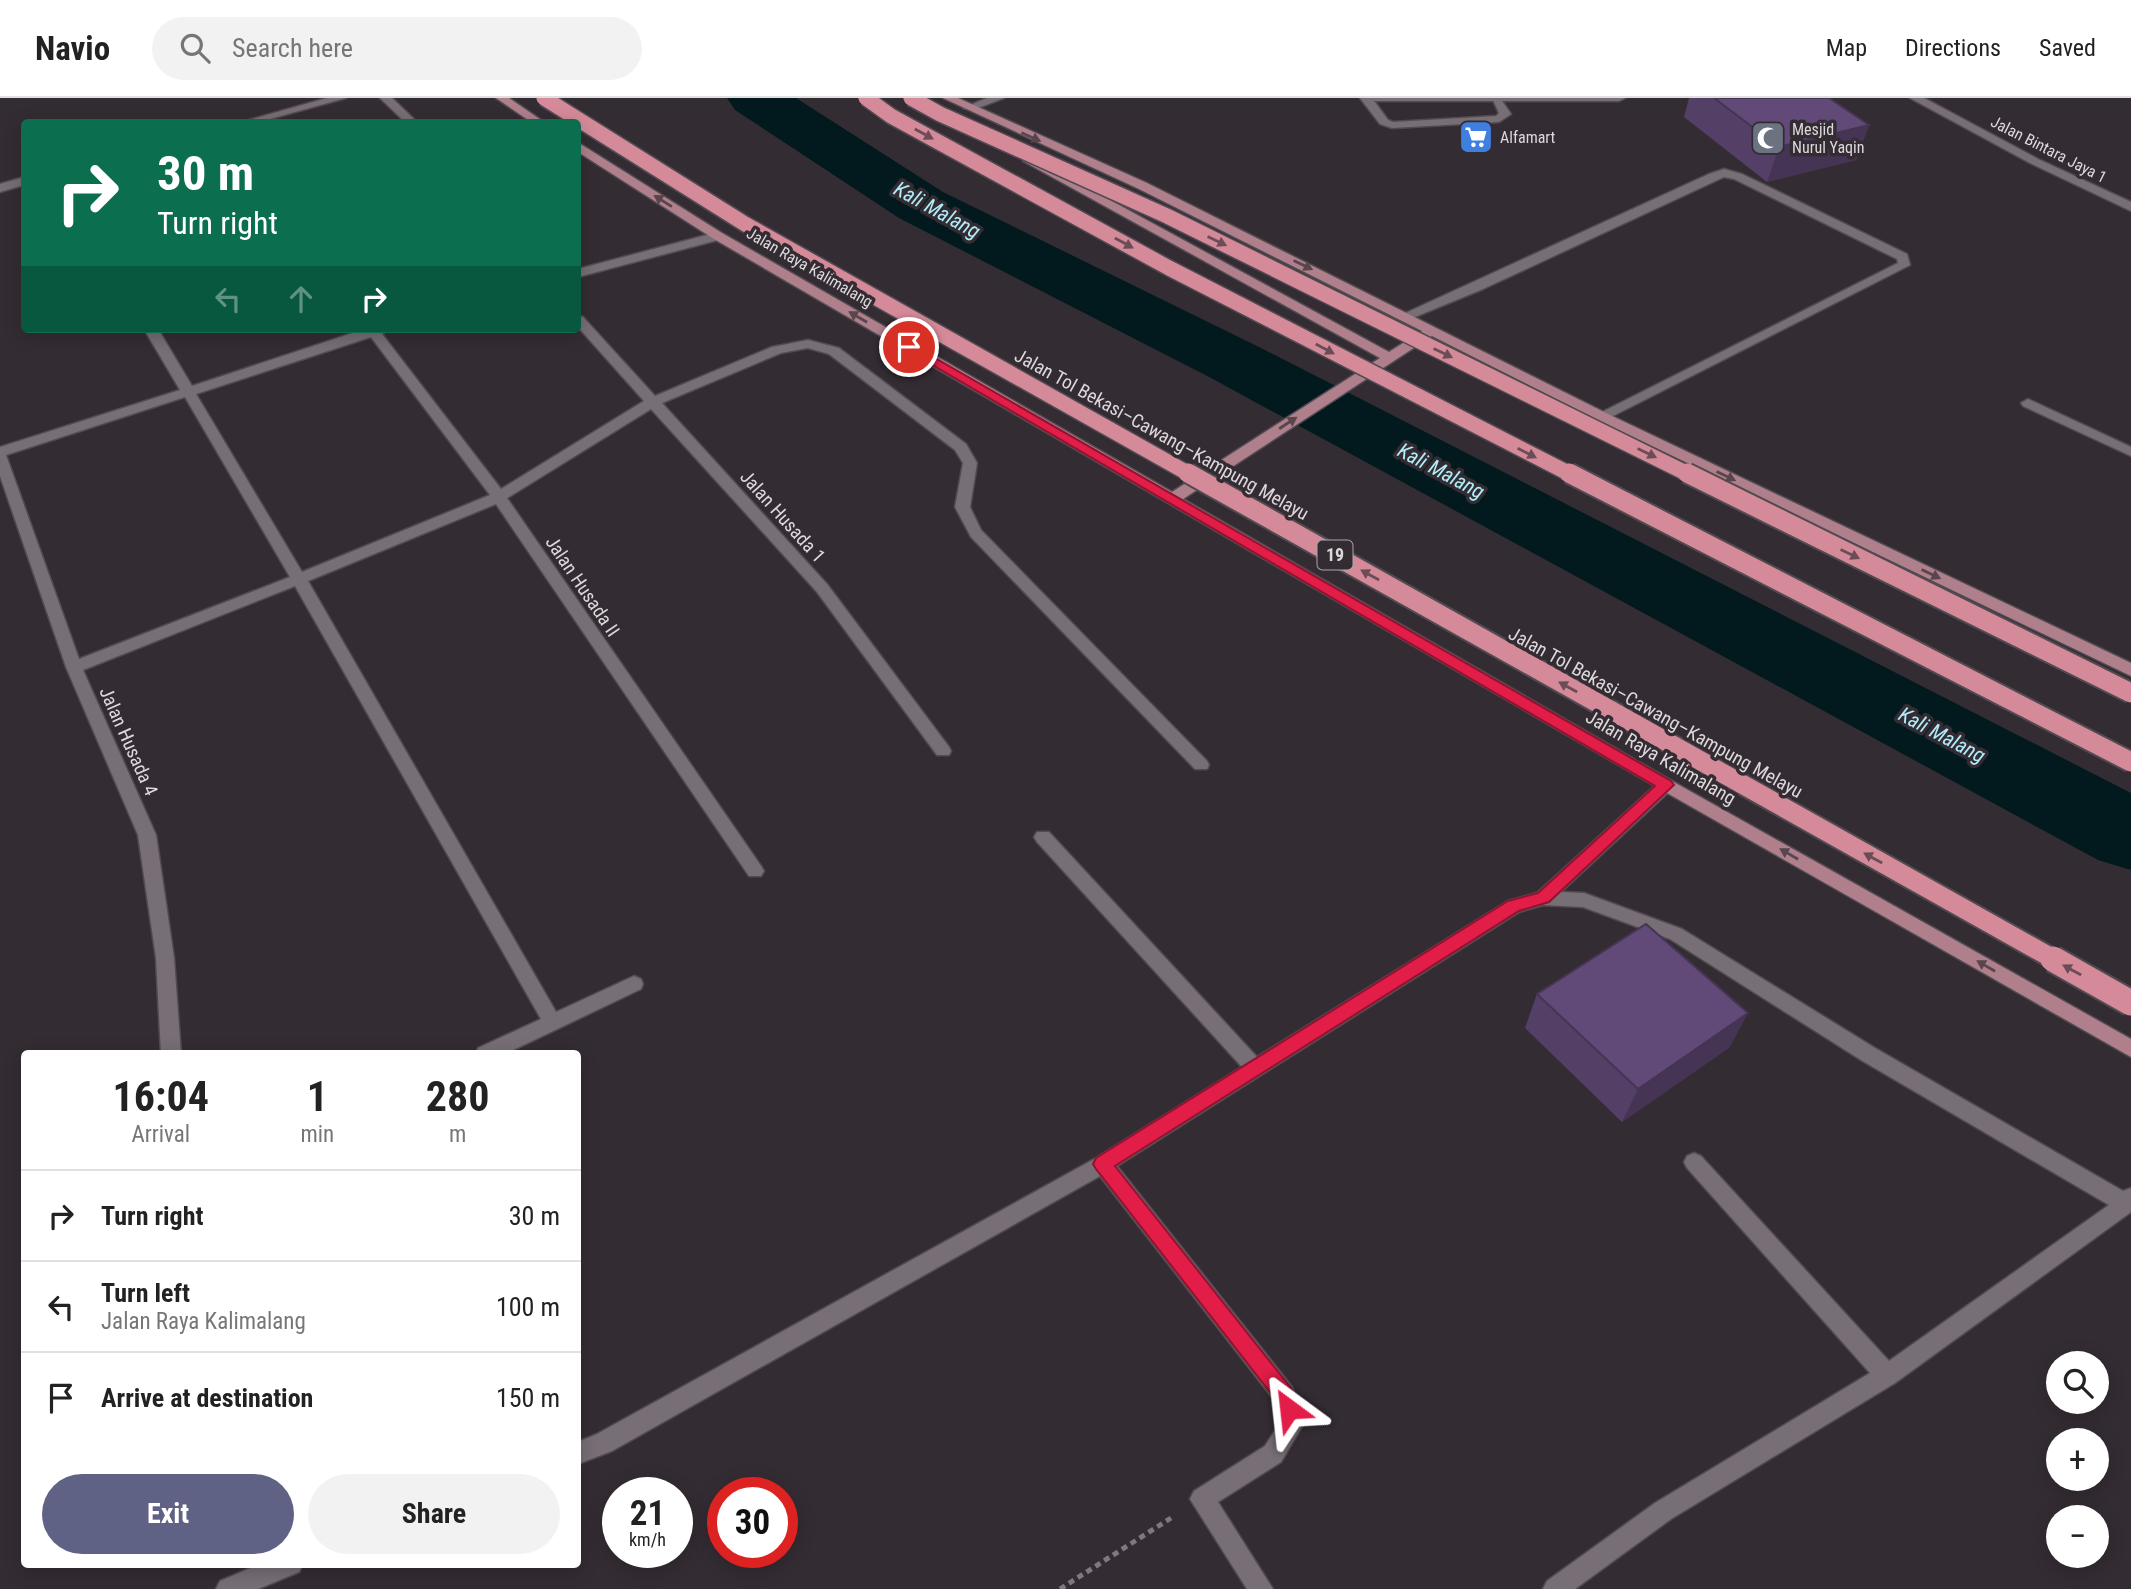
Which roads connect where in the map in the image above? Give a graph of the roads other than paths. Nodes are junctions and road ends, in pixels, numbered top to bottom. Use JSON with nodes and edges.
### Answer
{"nodes":[{"id":1,"x":340,"y":98,"type":"edge"},
{"id":2,"x":386,"y":98,"type":"edge"},
{"id":3,"x":502,"y":98,"type":"edge"},
{"id":4,"x":544,"y":98,"type":"edge"},
{"id":5,"x":866,"y":98,"type":"edge"},
{"id":6,"x":911,"y":98,"type":"edge"},
{"id":7,"x":949,"y":98,"type":"edge"},
{"id":8,"x":998,"y":98,"type":"edge"},
{"id":9,"x":1366,"y":98,"type":"edge"},
{"id":10,"x":1375,"y":98,"type":"edge"},
{"id":11,"x":1619,"y":98,"type":"edge"},
{"id":12,"x":1916,"y":98,"type":"edge"},
{"id":13,"x":1495,"y":99,"type":"edge"},
{"id":14,"x":969,"y":108,"type":"junction"},
{"id":15,"x":260,"y":119,"type":"edge"},
{"id":16,"x":408,"y":119,"type":"edge"},
{"id":17,"x":534,"y":119,"type":"edge"},
{"id":18,"x":578,"y":119,"type":"edge"},
{"id":19,"x":581,"y":121,"type":"edge"},
{"id":20,"x":581,"y":149,"type":"edge"},
{"id":21,"x":21,"y":182,"type":"edge"},
{"id":22,"x":0,"y":188,"type":"edge"},
{"id":23,"x":2131,"y":207,"type":"edge"},
{"id":24,"x":718,"y":236,"type":"junction"},
{"id":25,"x":581,"y":272,"type":"edge"},
{"id":26,"x":1405,"y":316,"type":"junction"},
{"id":27,"x":581,"y":323,"type":"edge"},
{"id":28,"x":1432,"y":330,"type":"junction"},
{"id":29,"x":153,"y":333,"type":"edge"},
{"id":30,"x":368,"y":333,"type":"edge"},
{"id":31,"x":379,"y":333,"type":"edge"},
{"id":32,"x":1389,"y":357,"type":"junction"},
{"id":33,"x":188,"y":392,"type":"junction"},
{"id":34,"x":653,"y":402,"type":"junction"},
{"id":35,"x":2028,"y":403,"type":"dead end"},
{"id":36,"x":1604,"y":417,"type":"junction"},
{"id":37,"x":2131,"y":452,"type":"edge"},
{"id":38,"x":0,"y":454,"type":"edge"},
{"id":39,"x":499,"y":497,"type":"junction"},
{"id":40,"x":1172,"y":499,"type":"junction"},
{"id":41,"x":299,"y":579,"type":"junction"},
{"id":42,"x":74,"y":667,"type":"junction"},
{"id":43,"x":2131,"y":670,"type":"edge"},
{"id":44,"x":2131,"y":693,"type":"edge"},
{"id":45,"x":943,"y":751,"type":"dead end"},
{"id":46,"x":2131,"y":762,"type":"edge"},
{"id":47,"x":1201,"y":765,"type":"dead end"},
{"id":48,"x":1666,"y":785,"type":"junction"},
{"id":49,"x":1043,"y":837,"type":"dead end"},
{"id":50,"x":755,"y":870,"type":"dead end"},
{"id":51,"x":1543,"y":898,"type":"junction"},
{"id":52,"x":634,"y":984,"type":"dead end"},
{"id":53,"x":2131,"y":1003,"type":"edge"},
{"id":54,"x":553,"y":1023,"type":"junction"},
{"id":55,"x":2131,"y":1048,"type":"edge"},
{"id":56,"x":170,"y":1050,"type":"edge"},
{"id":57,"x":494,"y":1050,"type":"edge"},
{"id":58,"x":1256,"y":1069,"type":"junction"},
{"id":59,"x":1695,"y":1163,"type":"dead end"},
{"id":60,"x":1102,"y":1164,"type":"junction"},
{"id":61,"x":2128,"y":1201,"type":"edge"},
{"id":62,"x":1887,"y":1375,"type":"junction"},
{"id":63,"x":581,"y":1452,"type":"edge"},
{"id":64,"x":281,"y":1568,"type":"edge"},
{"id":65,"x":228,"y":1589,"type":"edge"},
{"id":66,"x":1261,"y":1589,"type":"edge"},
{"id":67,"x":1555,"y":1589,"type":"edge"}],
"edges":[{"from":1,"to":15,"type":"street"},
{"from":2,"to":16,"type":"street"},
{"from":3,"to":17,"type":"main road"},
{"from":18,"to":4,"type":"highway","name":"Jalan Tol Bekasi–Cawang–Kampung Melayu","number":"19","one_way":true,"bridge":true},
{"from":5,"to":46,"type":"highway","one_way":true,"bridge":true},
{"from":6,"to":44,"type":"highway","one_way":true,"bridge":true},
{"from":7,"to":14,"type":"main road"},
{"from":8,"to":14,"type":"street"},
{"from":9,"to":13,"type":"street"},
{"from":10,"to":13,"type":"street"},
{"from":11,"to":13,"type":"street"},
{"from":12,"to":23,"type":"street","name":"Jalan Bintara Jaya 1"},
{"from":14,"to":26,"type":"main road","one_way":true},
{"from":14,"to":32,"type":"main road"},
{"from":53,"to":19,"type":"highway","name":"Jalan Tol Bekasi–Cawang–Kampung Melayu","number":"19","one_way":true,"bridge":true},
{"from":24,"to":20,"type":"main road","name":"Jalan Raya Kalimalang","one_way":true},
{"from":21,"to":22,"type":"street"},
{"from":24,"to":25,"type":"street"},
{"from":40,"to":24,"type":"main road","name":"Jalan Raya Kalimalang","one_way":true},
{"from":26,"to":28,"type":"main road"},
{"from":26,"to":36,"type":"street"},
{"from":27,"to":34,"type":"street","name":"Jalan Husada 1"},
{"from":28,"to":32,"type":"main road"},
{"from":28,"to":36,"type":"main road"},
{"from":29,"to":33,"type":"street"},
{"from":30,"to":33,"type":"street"},
{"from":31,"to":39,"type":"street","name":"Jalan Husada II"},
{"from":40,"to":32,"type":"main road","one_way":true},
{"from":33,"to":38,"type":"street"},
{"from":33,"to":41,"type":"street"},
{"from":34,"to":39,"type":"street"},
{"from":34,"to":45,"type":"street","name":"Jalan Husada 1"},
{"from":34,"to":47,"type":"street"},
{"from":35,"to":37,"type":"street"},
{"from":36,"to":43,"type":"main road","one_way":true},
{"from":38,"to":42,"type":"street","name":"Jalan Husada 4"},
{"from":39,"to":41,"type":"street"},
{"from":39,"to":50,"type":"street","name":"Jalan Husada II"},
{"from":40,"to":48,"type":"main road","name":"Jalan Raya Kalimalang"},
{"from":41,"to":42,"type":"street"},
{"from":41,"to":54,"type":"street"},
{"from":42,"to":56,"type":"street","name":"Jalan Husada 4"},
{"from":48,"to":51,"type":"street"},
{"from":55,"to":48,"type":"main road","name":"Jalan Raya Kalimalang","one_way":true},
{"from":49,"to":58,"type":"street"},
{"from":51,"to":58,"type":"street"},
{"from":51,"to":61,"type":"street"},
{"from":52,"to":54,"type":"street"},
{"from":54,"to":57,"type":"street"},
{"from":58,"to":60,"type":"street"},
{"from":59,"to":62,"type":"street"},
{"from":60,"to":63,"type":"street"},
{"from":60,"to":66,"type":"street"},
{"from":61,"to":62,"type":"street"},
{"from":62,"to":67,"type":"street"},
{"from":64,"to":65,"type":"street"}]}
